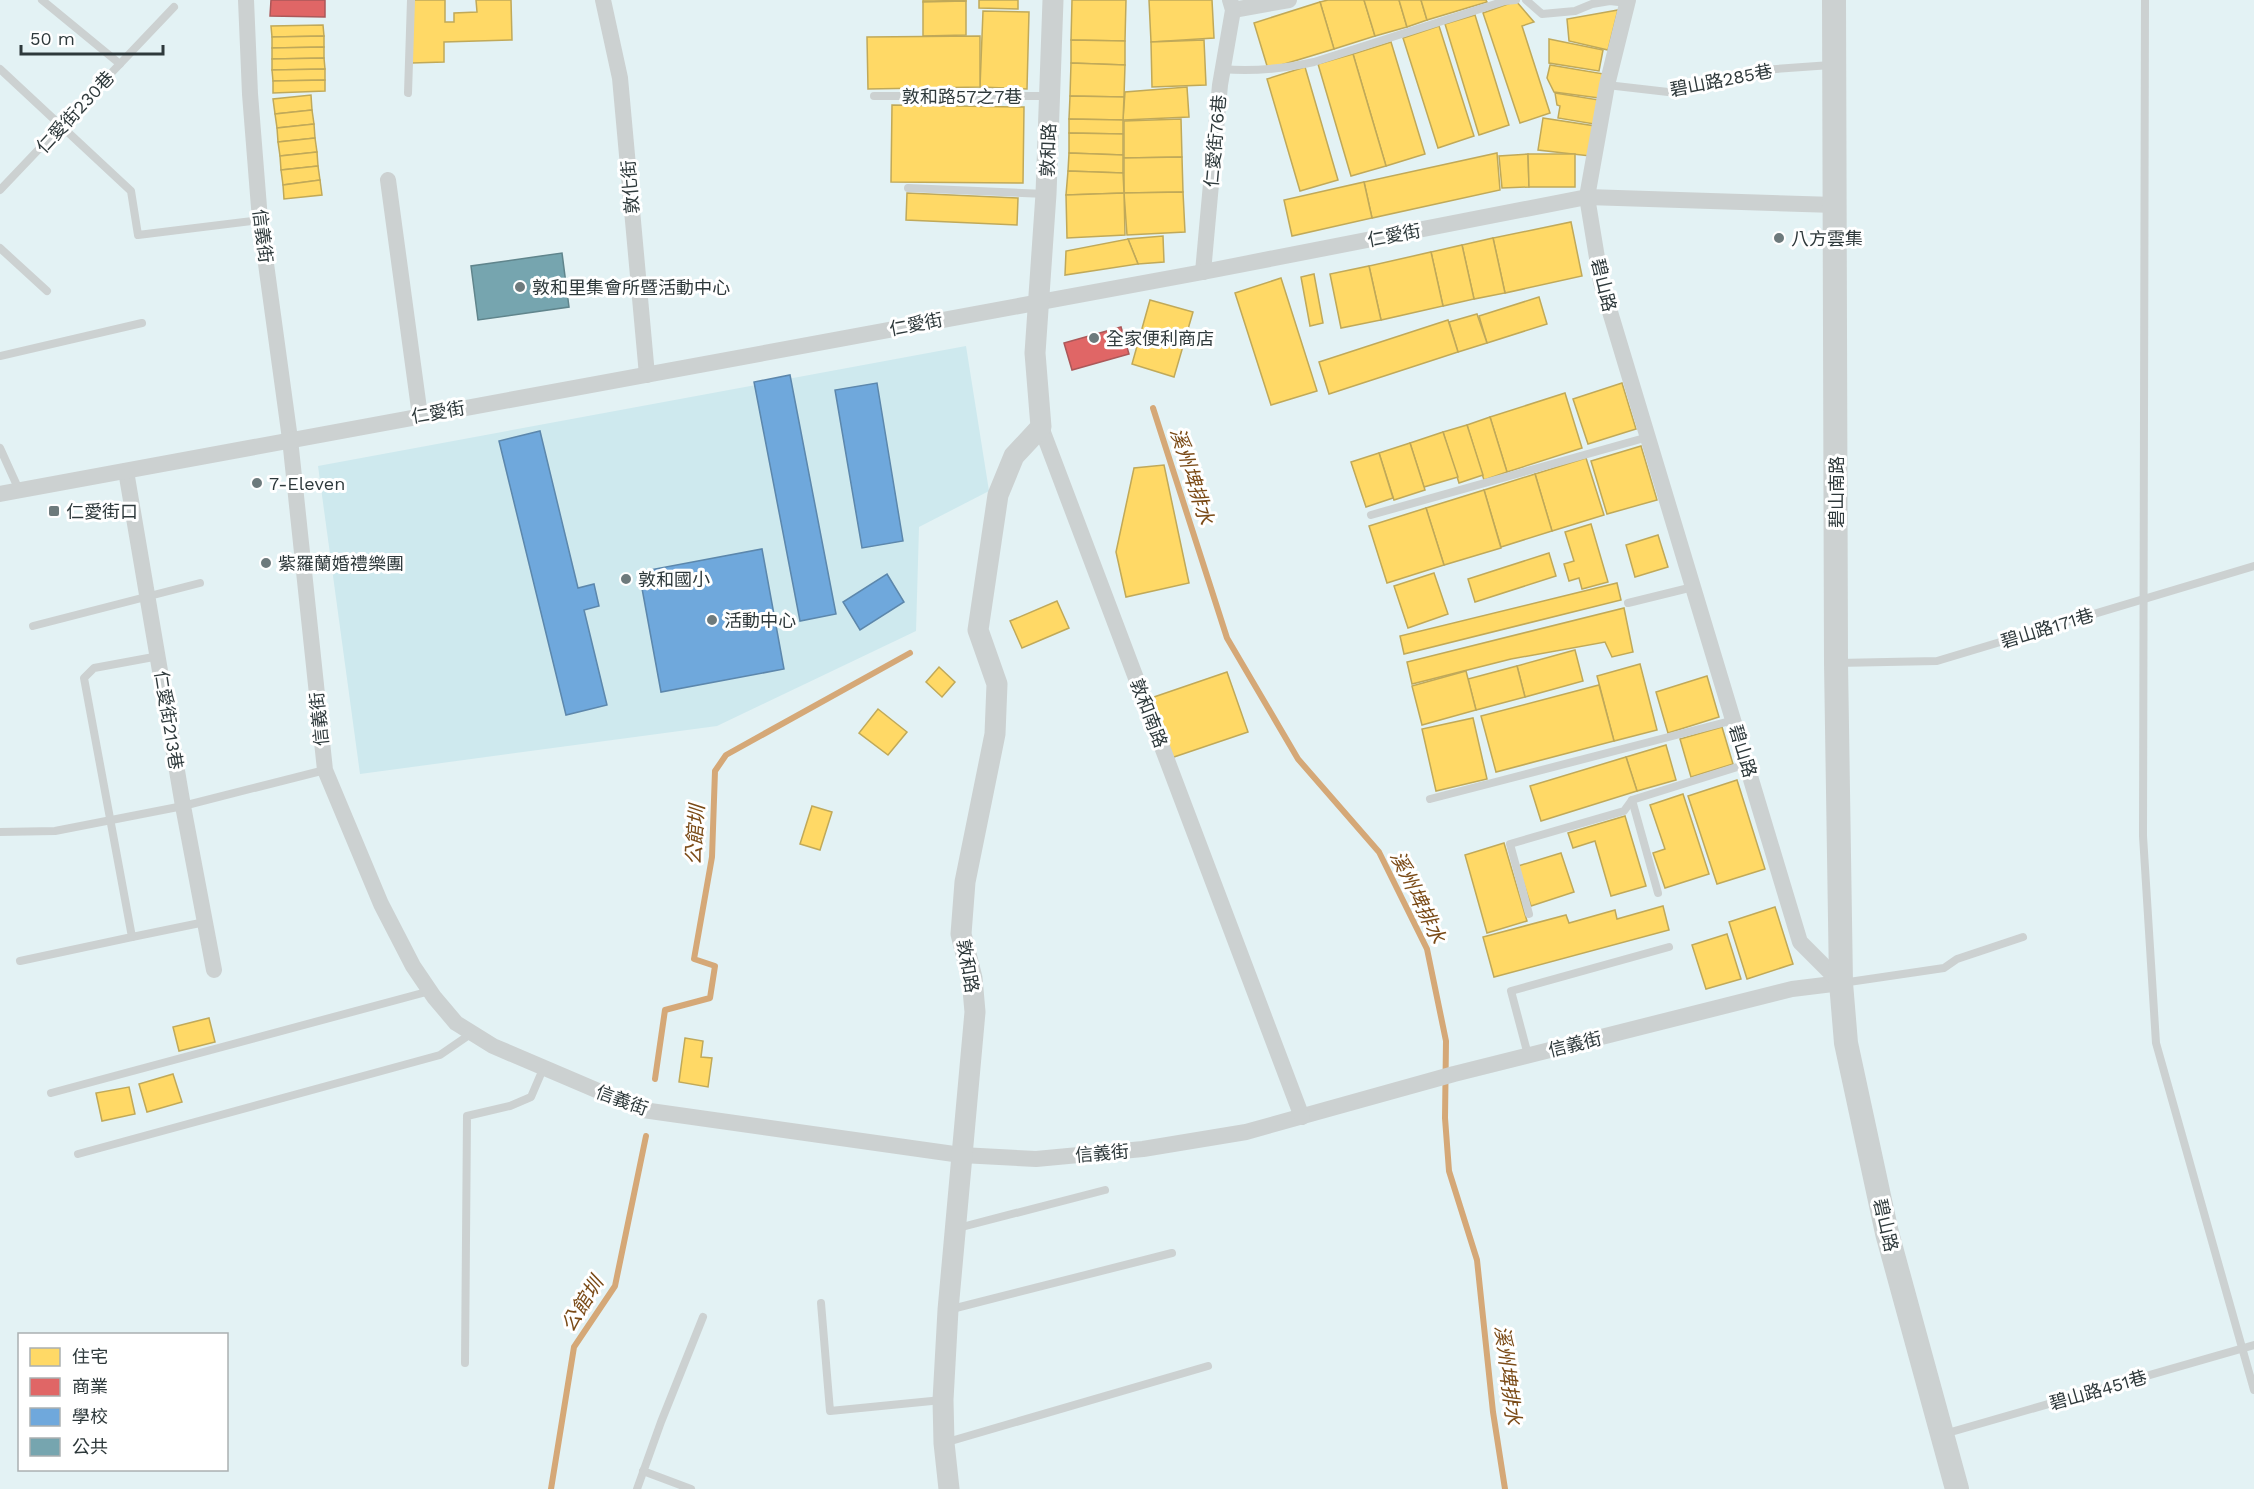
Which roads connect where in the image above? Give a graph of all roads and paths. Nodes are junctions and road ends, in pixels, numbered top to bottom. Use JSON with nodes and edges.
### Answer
{"nodes":[{"id":1,"x":42,"y":0,"type":"edge"},
{"id":2,"x":246,"y":0,"type":"edge"},
{"id":3,"x":411,"y":0,"type":"edge"},
{"id":4,"x":603,"y":0,"type":"edge"},
{"id":5,"x":1053,"y":0,"type":"edge"},
{"id":6,"x":1289,"y":0,"type":"edge"},
{"id":7,"x":1516,"y":0,"type":"edge"},
{"id":8,"x":1526,"y":0,"type":"edge"},
{"id":9,"x":1834,"y":0,"type":"edge"},
{"id":10,"x":2145,"y":0,"type":"edge"},
{"id":11,"x":1628,"y":1,"type":"edge"},
{"id":12,"x":1231,"y":5,"type":"edge"},
{"id":13,"x":174,"y":7,"type":"dead end"},
{"id":14,"x":120,"y":64,"type":"junction"},
{"id":15,"x":1835,"y":65,"type":"junction"},
{"id":16,"x":0,"y":69,"type":"edge"},
{"id":17,"x":1222,"y":69,"type":"junction"},
{"id":18,"x":1607,"y":85,"type":"junction"},
{"id":19,"x":408,"y":93,"type":"dead end"},
{"id":20,"x":874,"y":96,"type":"dead end"},
{"id":21,"x":1050,"y":96,"type":"junction"},
{"id":22,"x":62,"y":126,"type":"junction"},
{"id":23,"x":388,"y":180,"type":"dead end"},
{"id":24,"x":908,"y":188,"type":"dead end"},
{"id":25,"x":0,"y":190,"type":"edge"},
{"id":26,"x":1047,"y":194,"type":"junction"},
{"id":27,"x":1587,"y":197,"type":"junction"},
{"id":28,"x":1835,"y":205,"type":"junction"},
{"id":29,"x":260,"y":220,"type":"junction"},
{"id":30,"x":0,"y":248,"type":"edge"},
{"id":31,"x":1203,"y":272,"type":"junction"},
{"id":32,"x":47,"y":291,"type":"dead end"},
{"id":33,"x":1038,"y":301,"type":"junction"},
{"id":34,"x":142,"y":323,"type":"dead end"},
{"id":35,"x":0,"y":356,"type":"edge"},
{"id":36,"x":647,"y":375,"type":"junction"},
{"id":37,"x":420,"y":416,"type":"junction"},
{"id":38,"x":1041,"y":428,"type":"junction"},
{"id":39,"x":1648,"y":437,"type":"junction"},
{"id":40,"x":290,"y":439,"type":"junction"},
{"id":41,"x":0,"y":448,"type":"edge"},
{"id":42,"x":126,"y":471,"type":"junction"},
{"id":43,"x":19,"y":490,"type":"junction"},
{"id":44,"x":0,"y":494,"type":"edge"},
{"id":45,"x":1371,"y":515,"type":"dead end"},
{"id":46,"x":2254,"y":566,"type":"edge"},
{"id":47,"x":200,"y":583,"type":"dead end"},
{"id":48,"x":1693,"y":587,"type":"junction"},
{"id":49,"x":147,"y":597,"type":"junction"},
{"id":50,"x":2144,"y":599,"type":"junction"},
{"id":51,"x":1628,"y":603,"type":"dead end"},
{"id":52,"x":33,"y":626,"type":"dead end"},
{"id":53,"x":159,"y":656,"type":"junction"},
{"id":54,"x":1836,"y":663,"type":"junction"},
{"id":55,"x":1734,"y":720,"type":"junction"},
{"id":56,"x":1747,"y":764,"type":"junction"},
{"id":57,"x":325,"y":770,"type":"junction"},
{"id":58,"x":1430,"y":799,"type":"dead end"},
{"id":59,"x":1632,"y":800,"type":"junction"},
{"id":60,"x":183,"y":806,"type":"junction"},
{"id":61,"x":111,"y":819,"type":"junction"},
{"id":62,"x":0,"y":832,"type":"edge"},
{"id":63,"x":1658,"y":893,"type":"dead end"},
{"id":64,"x":1529,"y":914,"type":"dead end"},
{"id":65,"x":205,"y":922,"type":"junction"},
{"id":66,"x":2022,"y":936,"type":"dead end"},
{"id":67,"x":132,"y":938,"type":"junction"},
{"id":68,"x":1669,"y":947,"type":"dead end"},
{"id":69,"x":20,"y":961,"type":"dead end"},
{"id":70,"x":214,"y":970,"type":"dead end"},
{"id":71,"x":1841,"y":983,"type":"junction"},
{"id":72,"x":430,"y":991,"type":"junction"},
{"id":73,"x":471,"y":1033,"type":"junction"},
{"id":74,"x":1528,"y":1055,"type":"junction"},
{"id":75,"x":543,"y":1069,"type":"junction"},
{"id":76,"x":51,"y":1093,"type":"dead end"},
{"id":77,"x":1302,"y":1117,"type":"junction"},
{"id":78,"x":78,"y":1154,"type":"dead end"},
{"id":79,"x":962,"y":1155,"type":"junction"},
{"id":80,"x":1105,"y":1191,"type":"dead end"},
{"id":81,"x":955,"y":1229,"type":"junction"},
{"id":82,"x":1172,"y":1253,"type":"dead end"},
{"id":83,"x":821,"y":1304,"type":"dead end"},
{"id":84,"x":948,"y":1310,"type":"junction"},
{"id":85,"x":703,"y":1317,"type":"dead end"},
{"id":86,"x":2254,"y":1345,"type":"edge"},
{"id":87,"x":2242,"y":1349,"type":"junction"},
{"id":88,"x":465,"y":1363,"type":"dead end"},
{"id":89,"x":1208,"y":1366,"type":"dead end"},
{"id":90,"x":2254,"y":1390,"type":"edge"},
{"id":91,"x":943,"y":1400,"type":"junction"},
{"id":92,"x":1941,"y":1435,"type":"junction"},
{"id":93,"x":944,"y":1443,"type":"junction"},
{"id":94,"x":643,"y":1471,"type":"junction"},
{"id":95,"x":637,"y":1489,"type":"edge"},
{"id":96,"x":691,"y":1489,"type":"edge"},
{"id":97,"x":949,"y":1489,"type":"edge"},
{"id":98,"x":1957,"y":1489,"type":"edge"}],
"edges":[{"from":1,"to":14,"type":"lane"},
{"from":2,"to":29,"type":"street","name":"信義街"},
{"from":3,"to":19,"type":"lane"},
{"from":4,"to":36,"type":"street","name":"敦化街"},
{"from":5,"to":21,"type":"street","name":"敦和路"},
{"from":6,"to":12,"type":"street"},
{"from":7,"to":17,"type":"lane"},
{"from":8,"to":11,"type":"lane"},
{"from":9,"to":15,"type":"main road","name":"碧山南路"},
{"from":10,"to":50,"type":"lane"},
{"from":11,"to":18,"type":"street","name":"碧山路"},
{"from":12,"to":17,"type":"street","name":"仁愛街76巷"},
{"from":13,"to":14,"type":"lane","name":"仁愛街230巷"},
{"from":14,"to":22,"type":"lane","name":"仁愛街230巷"},
{"from":15,"to":18,"type":"lane","name":"碧山路285巷"},
{"from":15,"to":28,"type":"main road","name":"碧山南路"},
{"from":16,"to":22,"type":"lane"},
{"from":17,"to":31,"type":"street","name":"仁愛街76巷"},
{"from":18,"to":27,"type":"street","name":"碧山路"},
{"from":20,"to":21,"type":"lane","name":"敦和路57之7巷"},
{"from":21,"to":26,"type":"street","name":"敦和路"},
{"from":22,"to":25,"type":"lane","name":"仁愛街230巷"},
{"from":22,"to":29,"type":"lane"},
{"from":23,"to":37,"type":"street"},
{"from":24,"to":26,"type":"lane"},
{"from":26,"to":33,"type":"street","name":"敦和路"},
{"from":27,"to":28,"type":"street","name":"仁愛街"},
{"from":27,"to":31,"type":"street","name":"仁愛街"},
{"from":27,"to":39,"type":"street","name":"碧山路"},
{"from":28,"to":54,"type":"main road","name":"碧山南路"},
{"from":29,"to":40,"type":"street","name":"信義街"},
{"from":30,"to":32,"type":"lane"},
{"from":31,"to":33,"type":"street","name":"仁愛街"},
{"from":33,"to":36,"type":"street","name":"仁愛街"},
{"from":33,"to":38,"type":"street","name":"敦和南路"},
{"from":34,"to":35,"type":"lane"},
{"from":36,"to":37,"type":"street","name":"仁愛街"},
{"from":37,"to":40,"type":"street","name":"仁愛街"},
{"from":38,"to":77,"type":"street","name":"敦和南路"},
{"from":38,"to":79,"type":"street","name":"敦和路"},
{"from":39,"to":45,"type":"lane"},
{"from":39,"to":48,"type":"street","name":"碧山路"},
{"from":40,"to":42,"type":"street","name":"仁愛街"},
{"from":40,"to":57,"type":"street","name":"信義街"},
{"from":41,"to":43,"type":"lane"},
{"from":42,"to":43,"type":"street","name":"仁愛街"},
{"from":42,"to":49,"type":"street","name":"仁愛街213巷"},
{"from":43,"to":44,"type":"street","name":"仁愛街"},
{"from":46,"to":50,"type":"lane","name":"碧山路171巷"},
{"from":47,"to":49,"type":"lane"},
{"from":48,"to":51,"type":"lane"},
{"from":48,"to":55,"type":"street","name":"碧山路"},
{"from":49,"to":52,"type":"lane"},
{"from":49,"to":53,"type":"street","name":"仁愛街213巷"},
{"from":50,"to":54,"type":"lane","name":"碧山路171巷"},
{"from":50,"to":87,"type":"lane"},
{"from":53,"to":60,"type":"street","name":"仁愛街213巷"},
{"from":53,"to":61,"type":"lane"},
{"from":54,"to":71,"type":"main road","name":"碧山南路"},
{"from":55,"to":56,"type":"street","name":"碧山路"},
{"from":55,"to":58,"type":"lane"},
{"from":56,"to":59,"type":"lane"},
{"from":56,"to":71,"type":"street","name":"碧山路"},
{"from":57,"to":60,"type":"lane"},
{"from":57,"to":72,"type":"street","name":"信義街"},
{"from":59,"to":63,"type":"lane"},
{"from":59,"to":64,"type":"lane"},
{"from":60,"to":61,"type":"lane"},
{"from":60,"to":65,"type":"street","name":"仁愛街213巷"},
{"from":61,"to":62,"type":"lane"},
{"from":61,"to":67,"type":"lane"},
{"from":65,"to":67,"type":"lane"},
{"from":65,"to":70,"type":"street","name":"仁愛街213巷"},
{"from":66,"to":71,"type":"lane"},
{"from":67,"to":69,"type":"lane"},
{"from":68,"to":74,"type":"lane"},
{"from":71,"to":74,"type":"street","name":"信義街"},
{"from":71,"to":92,"type":"main road","name":"碧山路"},
{"from":72,"to":73,"type":"street","name":"信義街"},
{"from":72,"to":76,"type":"lane"},
{"from":73,"to":75,"type":"street","name":"信義街"},
{"from":73,"to":78,"type":"lane"},
{"from":74,"to":77,"type":"street","name":"信義街"},
{"from":75,"to":79,"type":"street","name":"信義街"},
{"from":75,"to":88,"type":"lane"},
{"from":77,"to":79,"type":"street","name":"信義街"},
{"from":79,"to":81,"type":"street","name":"敦和路"},
{"from":80,"to":81,"type":"lane"},
{"from":81,"to":84,"type":"street","name":"敦和路"},
{"from":82,"to":84,"type":"lane"},
{"from":83,"to":91,"type":"lane"},
{"from":84,"to":91,"type":"street","name":"敦和路"},
{"from":85,"to":94,"type":"lane"},
{"from":86,"to":87,"type":"lane","name":"碧山路451巷"},
{"from":87,"to":90,"type":"lane"},
{"from":87,"to":92,"type":"lane","name":"碧山路451巷"},
{"from":89,"to":93,"type":"lane"},
{"from":91,"to":93,"type":"street","name":"敦和路"},
{"from":92,"to":98,"type":"main road","name":"碧山路"},
{"from":93,"to":97,"type":"street","name":"敦和路"},
{"from":94,"to":95,"type":"lane"},
{"from":94,"to":96,"type":"lane"}]}
